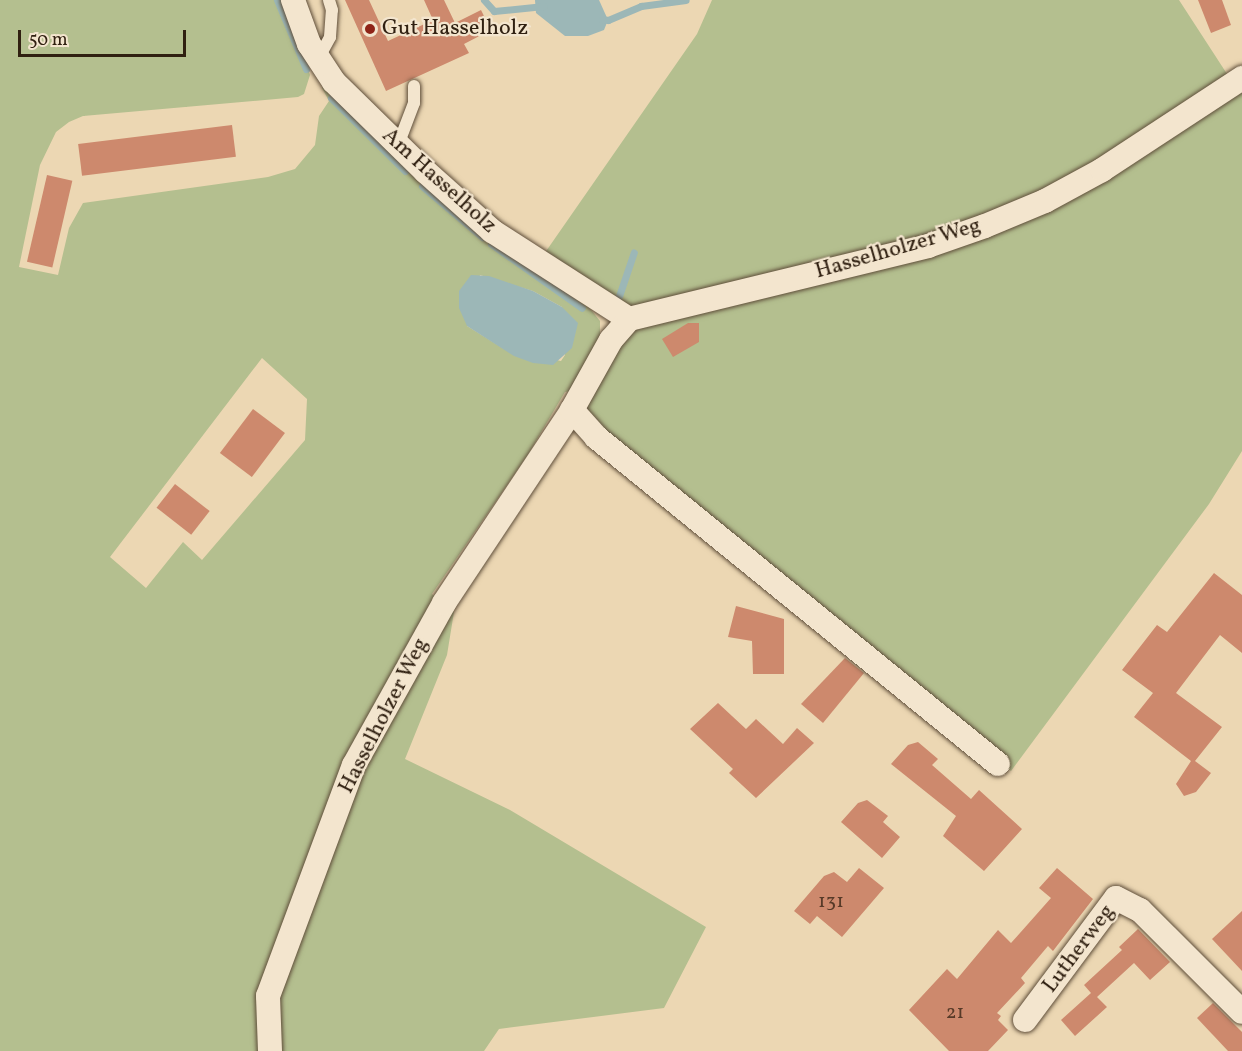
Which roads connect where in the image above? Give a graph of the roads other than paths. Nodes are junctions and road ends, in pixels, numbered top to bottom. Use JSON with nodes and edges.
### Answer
{"nodes":[{"id":1,"x":294,"y":0,"type":"edge"},
{"id":2,"x":329,"y":0,"type":"edge"},
{"id":3,"x":318,"y":59,"type":"junction"},
{"id":4,"x":1242,"y":78,"type":"edge"},
{"id":5,"x":414,"y":86,"type":"dead end"},
{"id":6,"x":398,"y":145,"type":"junction"},
{"id":7,"x":629,"y":319,"type":"junction"},
{"id":8,"x":572,"y":410,"type":"junction"},
{"id":9,"x":998,"y":764,"type":"dead end"},
{"id":10,"x":1242,"y":1012,"type":"edge"},
{"id":11,"x":1024,"y":1020,"type":"dead end"},
{"id":12,"x":270,"y":1051,"type":"edge"}],
"edges":[{"from":1,"to":3,"type":"street","name":"Am Hasselholz"},
{"from":2,"to":3,"type":"lane"},
{"from":3,"to":6,"type":"street","name":"Am Hasselholz"},
{"from":4,"to":7,"type":"street","name":"Hasselholzer Weg"},
{"from":5,"to":6,"type":"lane"},
{"from":6,"to":7,"type":"street","name":"Am Hasselholz"},
{"from":7,"to":8,"type":"street","name":"Hasselholzer Weg"},
{"from":8,"to":9,"type":"street"},
{"from":8,"to":12,"type":"street","name":"Hasselholzer Weg"},
{"from":10,"to":11,"type":"street","name":"Lutherweg"}]}
